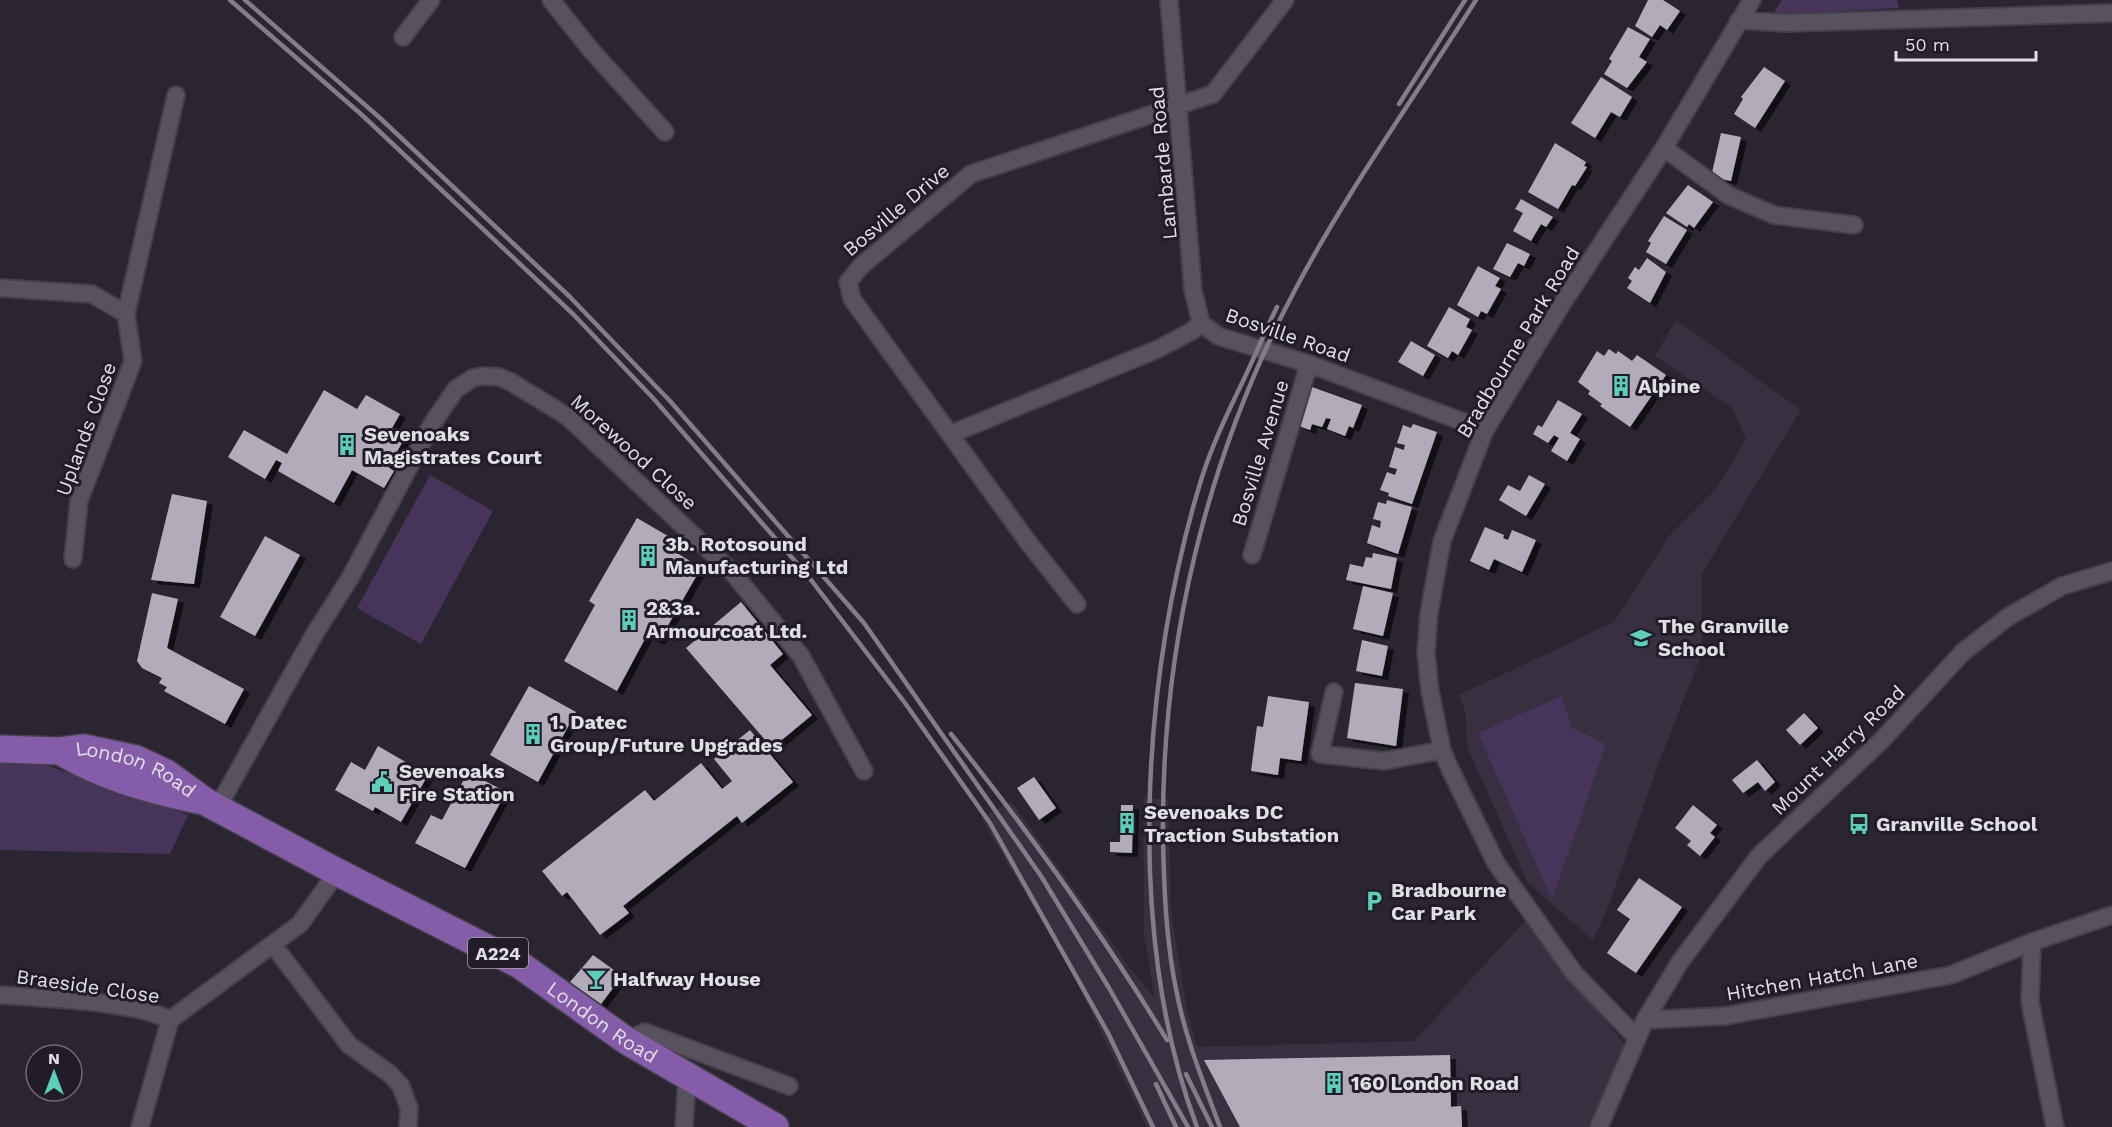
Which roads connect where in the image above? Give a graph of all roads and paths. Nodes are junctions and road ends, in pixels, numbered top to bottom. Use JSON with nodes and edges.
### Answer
{"nodes":[{"id":1,"x":431,"y":0,"type":"edge"},
{"id":2,"x":551,"y":0,"type":"edge"},
{"id":3,"x":1168,"y":0,"type":"edge"},
{"id":4,"x":1285,"y":0,"type":"edge"},
{"id":5,"x":1752,"y":0,"type":"edge"},
{"id":6,"x":2112,"y":13,"type":"edge"},
{"id":7,"x":1738,"y":20,"type":"junction"},
{"id":8,"x":403,"y":38,"type":"dead end"},
{"id":9,"x":176,"y":95,"type":"dead end"},
{"id":10,"x":1179,"y":104,"type":"junction"},
{"id":11,"x":664,"y":132,"type":"dead end"},
{"id":12,"x":1664,"y":148,"type":"junction"},
{"id":13,"x":1854,"y":225,"type":"dead end"},
{"id":14,"x":0,"y":288,"type":"edge"},
{"id":15,"x":126,"y":314,"type":"junction"},
{"id":16,"x":1201,"y":322,"type":"junction"},
{"id":17,"x":1309,"y":364,"type":"junction"},
{"id":18,"x":1485,"y":430,"type":"junction"},
{"id":19,"x":951,"y":434,"type":"junction"},
{"id":20,"x":1252,"y":555,"type":"dead end"},
{"id":21,"x":73,"y":559,"type":"dead end"},
{"id":22,"x":2112,"y":571,"type":"edge"},
{"id":23,"x":1077,"y":604,"type":"dead end"},
{"id":24,"x":1334,"y":692,"type":"dead end"},
{"id":25,"x":0,"y":749,"type":"edge"},
{"id":26,"x":1442,"y":750,"type":"junction"},
{"id":27,"x":864,"y":771,"type":"dead end"},
{"id":28,"x":212,"y":805,"type":"junction"},
{"id":29,"x":337,"y":872,"type":"junction"},
{"id":30,"x":2112,"y":915,"type":"edge"},
{"id":31,"x":2032,"y":942,"type":"junction"},
{"id":32,"x":274,"y":946,"type":"junction"},
{"id":33,"x":0,"y":995,"type":"edge"},
{"id":34,"x":170,"y":1020,"type":"junction"},
{"id":35,"x":1645,"y":1020,"type":"junction"},
{"id":36,"x":1637,"y":1038,"type":"junction"},
{"id":37,"x":627,"y":1041,"type":"junction"},
{"id":38,"x":687,"y":1078,"type":"junction"},
{"id":39,"x":789,"y":1086,"type":"dead end"},
{"id":40,"x":140,"y":1127,"type":"edge"},
{"id":41,"x":408,"y":1127,"type":"edge"},
{"id":42,"x":684,"y":1127,"type":"edge"},
{"id":43,"x":775,"y":1127,"type":"edge"},
{"id":44,"x":1599,"y":1127,"type":"edge"},
{"id":45,"x":2055,"y":1127,"type":"edge"}],
"edges":[{"from":1,"to":8,"type":"street"},
{"from":2,"to":11,"type":"street"},
{"from":3,"to":10,"type":"street","name":"Lambarde Road"},
{"from":4,"to":10,"type":"street","name":"Bosville Drive"},
{"from":5,"to":7,"type":"street","name":"Bradbourne Park Road"},
{"from":6,"to":7,"type":"street"},
{"from":7,"to":12,"type":"street","name":"Bradbourne Park Road"},
{"from":9,"to":15,"type":"street","name":"Uplands Close"},
{"from":10,"to":16,"type":"street","name":"Lambarde Road"},
{"from":10,"to":19,"type":"street","name":"Bosville Drive"},
{"from":12,"to":13,"type":"street"},
{"from":12,"to":18,"type":"street","name":"Bradbourne Park Road"},
{"from":14,"to":15,"type":"street"},
{"from":15,"to":21,"type":"street","name":"Uplands Close"},
{"from":16,"to":17,"type":"street","name":"Bosville Road"},
{"from":16,"to":19,"type":"street","name":"Bosville Road"},
{"from":17,"to":18,"type":"street","name":"Bosville Road"},
{"from":17,"to":20,"type":"street","name":"Bosville Avenue"},
{"from":18,"to":26,"type":"street","name":"Bradbourne Park Road"},
{"from":19,"to":23,"type":"street","name":"Bosville Drive"},
{"from":22,"to":35,"type":"street","name":"Mount Harry Road"},
{"from":24,"to":26,"type":"street"},
{"from":25,"to":28,"type":"main road","name":"London Road","number":"A224"},
{"from":26,"to":36,"type":"street","name":"Bradbourne Park Road"},
{"from":27,"to":28,"type":"street","name":"Morewood Close"},
{"from":28,"to":29,"type":"main road","name":"London Road","number":"A224"},
{"from":29,"to":32,"type":"street"},
{"from":29,"to":37,"type":"main road","name":"London Road","number":"A224"},
{"from":30,"to":31,"type":"street","name":"Hitchen Hatch Lane"},
{"from":31,"to":35,"type":"street","name":"Hitchen Hatch Lane"},
{"from":31,"to":45,"type":"street"},
{"from":32,"to":34,"type":"street"},
{"from":32,"to":41,"type":"street"},
{"from":33,"to":34,"type":"street","name":"Braeside Close"},
{"from":34,"to":40,"type":"street"},
{"from":35,"to":36,"type":"street"},
{"from":36,"to":44,"type":"street"},
{"from":37,"to":38,"type":"main road","name":"London Road","number":"A224"},
{"from":37,"to":39,"type":"street"},
{"from":38,"to":42,"type":"street"},
{"from":38,"to":43,"type":"main road","name":"London Road","number":"A224"}]}
